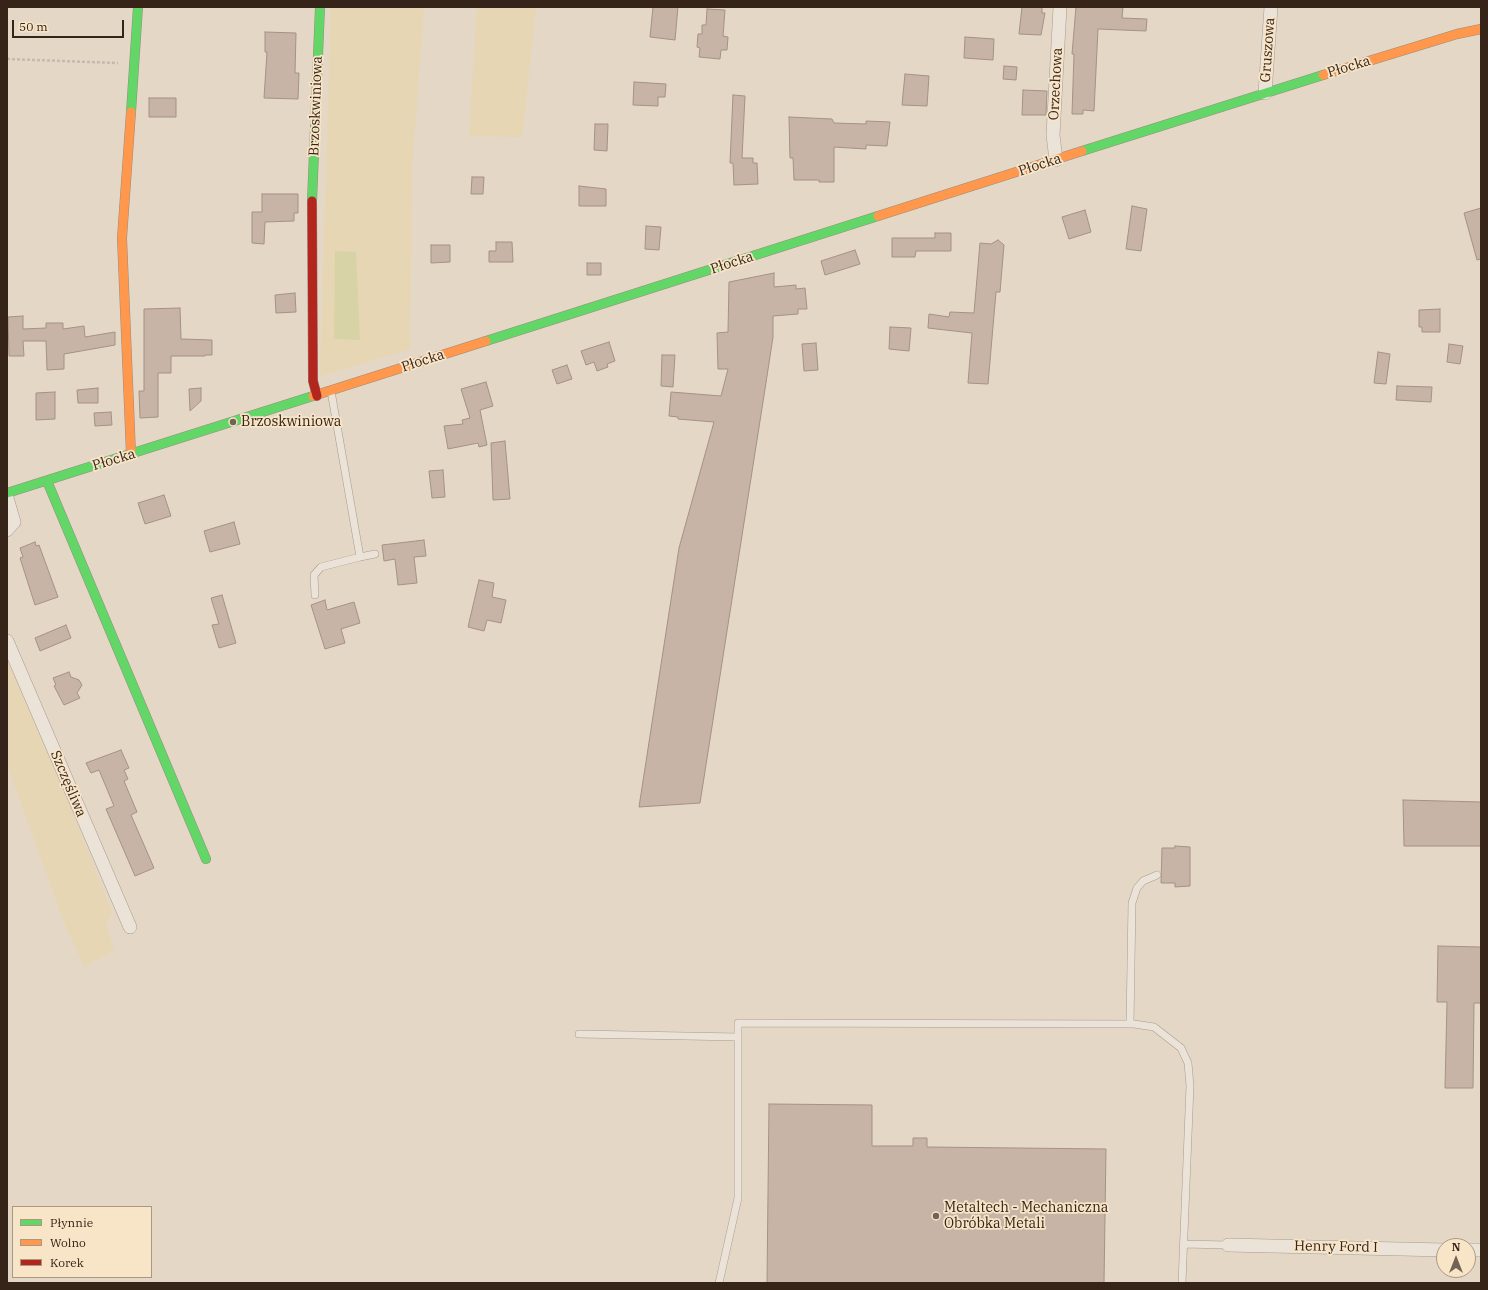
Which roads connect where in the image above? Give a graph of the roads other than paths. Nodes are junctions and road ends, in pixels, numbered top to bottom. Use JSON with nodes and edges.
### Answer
{"nodes":[{"id":1,"x":138,"y":7,"type":"edge"},
{"id":2,"x":320,"y":7,"type":"edge"},
{"id":3,"x":1060,"y":7,"type":"edge"},
{"id":4,"x":1271,"y":7,"type":"edge"},
{"id":5,"x":1481,"y":21,"type":"edge"},
{"id":6,"x":1481,"y":29,"type":"edge"},
{"id":7,"x":1457,"y":34,"type":"junction"},
{"id":8,"x":1266,"y":93,"type":"junction"},
{"id":9,"x":1056,"y":160,"type":"junction"},
{"id":10,"x":331,"y":391,"type":"junction"},
{"id":11,"x":317,"y":396,"type":"junction"},
{"id":12,"x":131,"y":454,"type":"junction"},
{"id":13,"x":47,"y":481,"type":"junction"},
{"id":14,"x":7,"y":494,"type":"edge"},
{"id":15,"x":7,"y":498,"type":"edge"},
{"id":16,"x":7,"y":530,"type":"edge"},
{"id":17,"x":375,"y":554,"type":"dead end"},
{"id":18,"x":360,"y":557,"type":"junction"},
{"id":19,"x":315,"y":595,"type":"dead end"},
{"id":20,"x":7,"y":641,"type":"edge"},
{"id":21,"x":206,"y":859,"type":"dead end"},
{"id":22,"x":1157,"y":876,"type":"dead end"},
{"id":23,"x":130,"y":927,"type":"dead end"},
{"id":24,"x":1130,"y":1024,"type":"junction"},
{"id":25,"x":579,"y":1034,"type":"dead end"},
{"id":26,"x":738,"y":1037,"type":"junction"},
{"id":27,"x":1183,"y":1244,"type":"junction"},
{"id":28,"x":1228,"y":1245,"type":"joint"},
{"id":29,"x":1436,"y":1250,"type":"edge"},
{"id":30,"x":719,"y":1283,"type":"edge"},
{"id":31,"x":1182,"y":1283,"type":"edge"}],
"edges":[{"from":1,"to":12,"type":"street"},
{"from":2,"to":11,"type":"street","name":"Brzoskwiniowa"},
{"from":3,"to":9,"type":"street","name":"Orzechowa"},
{"from":4,"to":8,"type":"street","name":"Gruszowa"},
{"from":5,"to":7,"type":"street","name":"Płocka"},
{"from":6,"to":7,"type":"street","name":"Płocka"},
{"from":7,"to":8,"type":"street","name":"Płocka"},
{"from":8,"to":9,"type":"street","name":"Płocka"},
{"from":9,"to":10,"type":"street","name":"Płocka"},
{"from":10,"to":11,"type":"street","name":"Płocka"},
{"from":10,"to":18,"type":"lane"},
{"from":11,"to":12,"type":"street","name":"Płocka"},
{"from":12,"to":13,"type":"street","name":"Płocka"},
{"from":13,"to":14,"type":"street","name":"Płocka"},
{"from":13,"to":21,"type":"street"},
{"from":15,"to":16,"type":"street"},
{"from":17,"to":18,"type":"lane"},
{"from":18,"to":19,"type":"lane"},
{"from":20,"to":23,"type":"street","name":"Szczęśliwa"},
{"from":22,"to":24,"type":"lane"},
{"from":24,"to":26,"type":"lane"},
{"from":24,"to":27,"type":"lane"},
{"from":25,"to":26,"type":"lane"},
{"from":26,"to":30,"type":"lane"},
{"from":27,"to":28,"type":"lane"},
{"from":27,"to":31,"type":"lane"},
{"from":28,"to":29,"type":"street","name":"Henry Ford I"}]}
